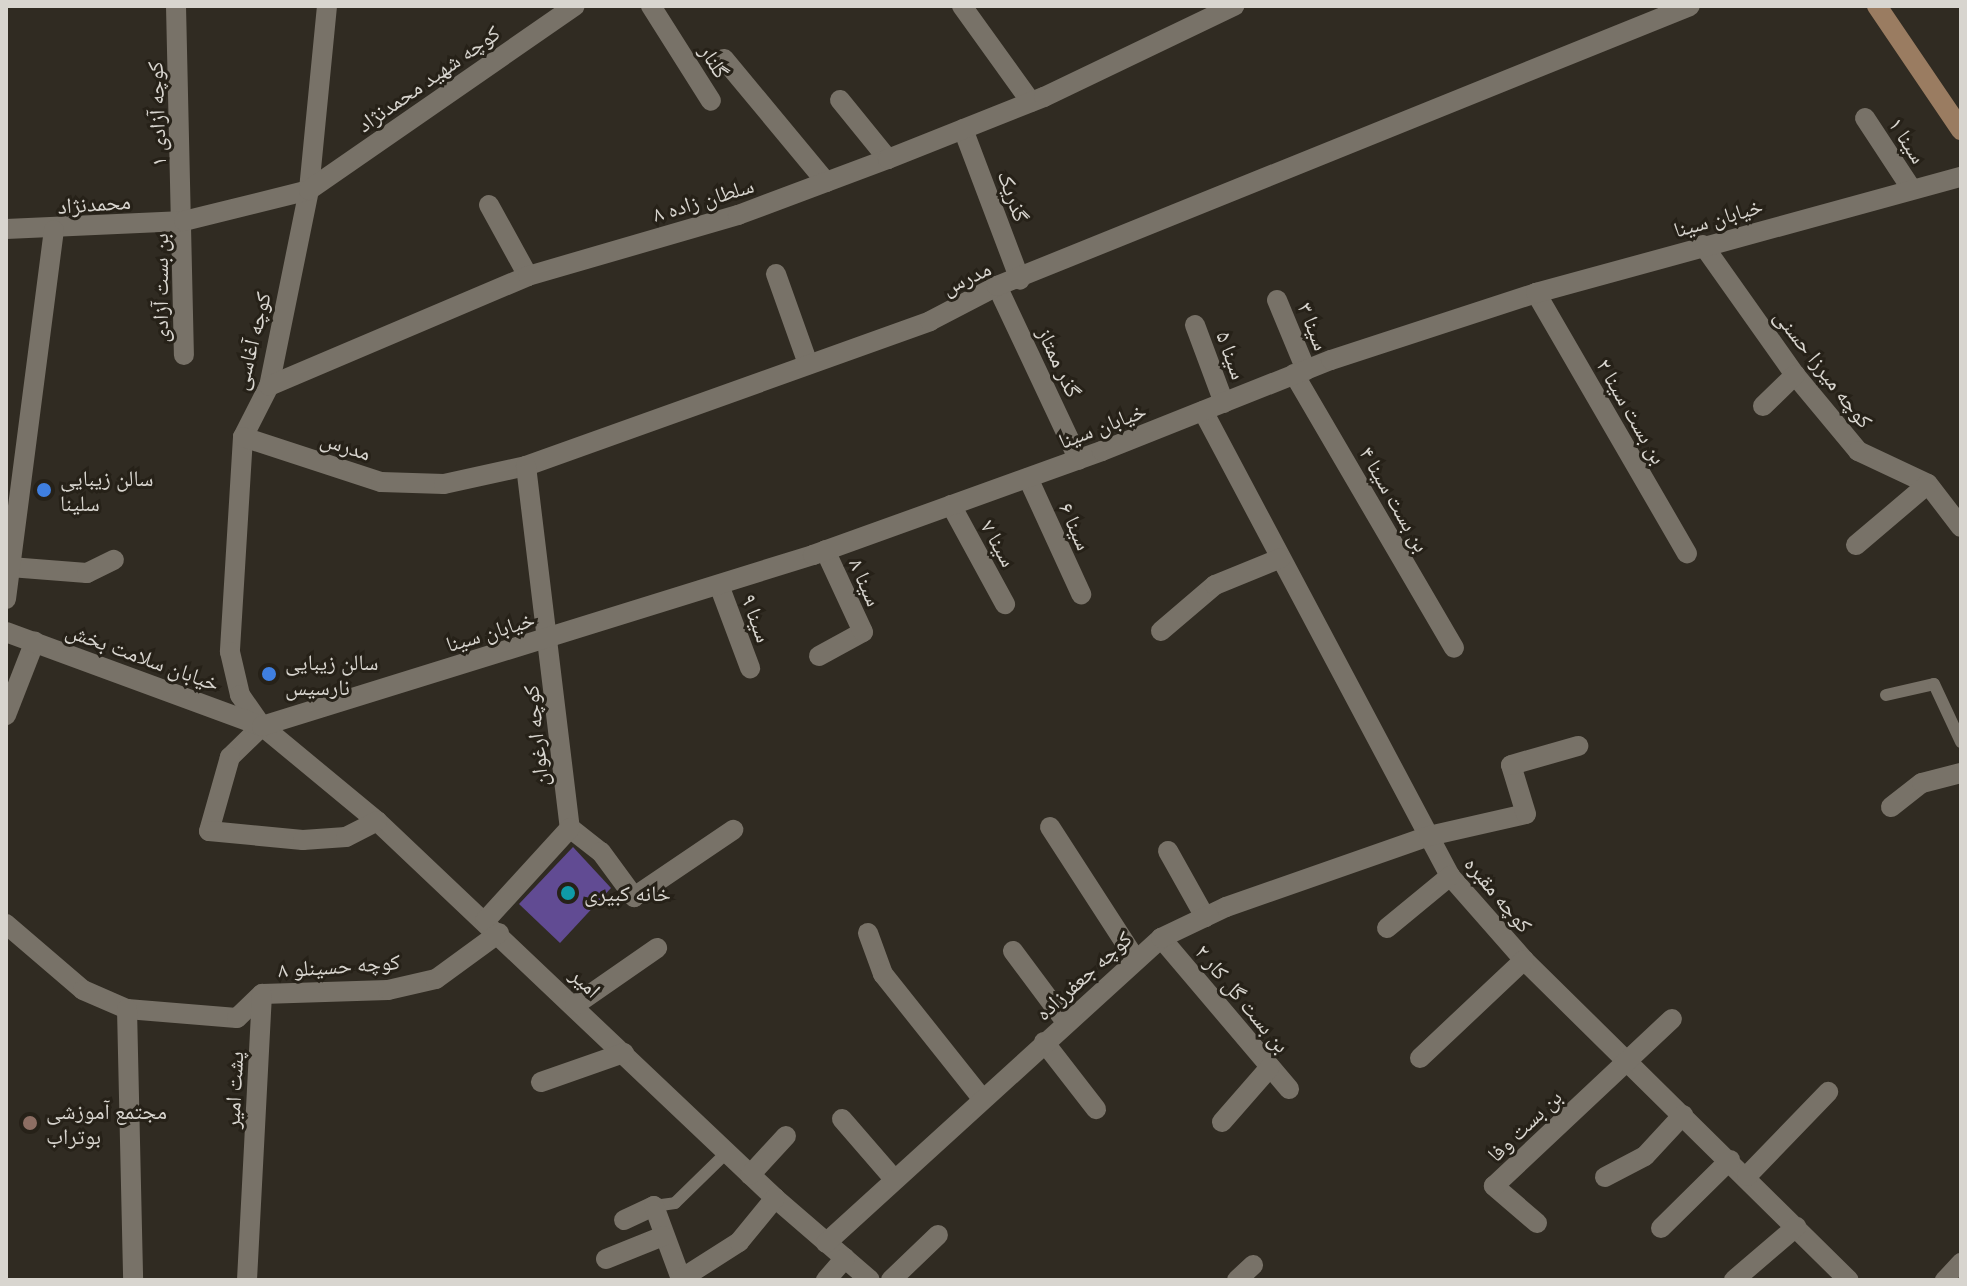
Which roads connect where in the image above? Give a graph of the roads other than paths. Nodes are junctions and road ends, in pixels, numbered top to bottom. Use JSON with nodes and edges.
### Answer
{"nodes":[{"id":1,"x":176,"y":6,"type":"edge"},
{"id":2,"x":327,"y":6,"type":"edge"},
{"id":3,"x":575,"y":6,"type":"edge"},
{"id":4,"x":651,"y":6,"type":"edge"},
{"id":5,"x":962,"y":6,"type":"edge"},
{"id":6,"x":1690,"y":6,"type":"edge"},
{"id":7,"x":1877,"y":6,"type":"edge"},
{"id":8,"x":1226,"y":10,"type":"edge"},
{"id":9,"x":724,"y":59,"type":"dead end"},
{"id":10,"x":840,"y":100,"type":"dead end"},
{"id":11,"x":711,"y":101,"type":"dead end"},
{"id":12,"x":1031,"y":102,"type":"junction"},
{"id":13,"x":1865,"y":118,"type":"dead end"},
{"id":14,"x":963,"y":129,"type":"junction"},
{"id":15,"x":1961,"y":130,"type":"edge"},
{"id":16,"x":888,"y":159,"type":"junction"},
{"id":17,"x":1961,"y":177,"type":"edge"},
{"id":18,"x":826,"y":182,"type":"junction"},
{"id":19,"x":1911,"y":188,"type":"junction"},
{"id":20,"x":309,"y":190,"type":"junction"},
{"id":21,"x":489,"y":205,"type":"dead end"},
{"id":22,"x":184,"y":221,"type":"junction"},
{"id":23,"x":6,"y":229,"type":"edge"},
{"id":24,"x":54,"y":230,"type":"junction"},
{"id":25,"x":1703,"y":245,"type":"junction"},
{"id":26,"x":776,"y":274,"type":"dead end"},
{"id":27,"x":528,"y":276,"type":"junction"},
{"id":28,"x":1020,"y":280,"type":"junction"},
{"id":29,"x":997,"y":286,"type":"junction"},
{"id":30,"x":1536,"y":293,"type":"junction"},
{"id":31,"x":1277,"y":300,"type":"dead end"},
{"id":32,"x":1195,"y":325,"type":"dead end"},
{"id":33,"x":184,"y":355,"type":"dead end"},
{"id":34,"x":808,"y":364,"type":"junction"},
{"id":35,"x":1300,"y":372,"type":"junction"},
{"id":36,"x":1795,"y":375,"type":"junction"},
{"id":37,"x":269,"y":386,"type":"junction"},
{"id":38,"x":1224,"y":403,"type":"junction"},
{"id":39,"x":1763,"y":406,"type":"dead end"},
{"id":40,"x":1203,"y":411,"type":"junction"},
{"id":41,"x":243,"y":437,"type":"junction"},
{"id":42,"x":1079,"y":460,"type":"junction"},
{"id":43,"x":526,"y":466,"type":"junction"},
{"id":44,"x":1028,"y":478,"type":"junction"},
{"id":45,"x":1928,"y":484,"type":"junction"},
{"id":46,"x":951,"y":505,"type":"junction"},
{"id":47,"x":1961,"y":527,"type":"edge"},
{"id":48,"x":1856,"y":545,"type":"dead end"},
{"id":49,"x":825,"y":550,"type":"junction"},
{"id":50,"x":1687,"y":553,"type":"dead end"},
{"id":51,"x":1281,"y":558,"type":"junction"},
{"id":52,"x":114,"y":560,"type":"dead end"},
{"id":53,"x":10,"y":567,"type":"junction"},
{"id":54,"x":719,"y":585,"type":"junction"},
{"id":55,"x":1081,"y":594,"type":"dead end"},
{"id":56,"x":6,"y":599,"type":"edge"},
{"id":57,"x":1005,"y":604,"type":"dead end"},
{"id":58,"x":1161,"y":631,"type":"dead end"},
{"id":59,"x":6,"y":632,"type":"edge"},
{"id":60,"x":548,"y":638,"type":"junction"},
{"id":61,"x":35,"y":641,"type":"junction"},
{"id":62,"x":1454,"y":648,"type":"dead end"},
{"id":63,"x":819,"y":656,"type":"dead end"},
{"id":64,"x":750,"y":668,"type":"dead end"},
{"id":65,"x":1886,"y":695,"type":"dead end"},
{"id":66,"x":6,"y":715,"type":"edge"},
{"id":67,"x":262,"y":726,"type":"junction"},
{"id":68,"x":1961,"y":742,"type":"edge"},
{"id":69,"x":1578,"y":746,"type":"dead end"},
{"id":70,"x":1961,"y":773,"type":"edge"},
{"id":71,"x":1891,"y":807,"type":"dead end"},
{"id":72,"x":377,"y":821,"type":"junction"},
{"id":73,"x":1050,"y":827,"type":"dead end"},
{"id":74,"x":570,"y":828,"type":"junction"},
{"id":75,"x":733,"y":830,"type":"dead end"},
{"id":76,"x":1429,"y":836,"type":"junction"},
{"id":77,"x":1168,"y":851,"type":"dead end"},
{"id":78,"x":1450,"y":876,"type":"junction"},
{"id":79,"x":1205,"y":917,"type":"junction"},
{"id":80,"x":6,"y":924,"type":"edge"},
{"id":81,"x":492,"y":927,"type":"junction"},
{"id":82,"x":1387,"y":928,"type":"dead end"},
{"id":83,"x":868,"y":933,"type":"dead end"},
{"id":84,"x":1161,"y":938,"type":"junction"},
{"id":85,"x":657,"y":948,"type":"dead end"},
{"id":86,"x":1013,"y":951,"type":"dead end"},
{"id":87,"x":1136,"y":960,"type":"junction"},
{"id":88,"x":1524,"y":960,"type":"junction"},
{"id":89,"x":262,"y":994,"type":"junction"},
{"id":90,"x":575,"y":1005,"type":"junction"},
{"id":91,"x":127,"y":1009,"type":"junction"},
{"id":92,"x":1672,"y":1019,"type":"dead end"},
{"id":93,"x":1066,"y":1022,"type":"junction"},
{"id":94,"x":1044,"y":1042,"type":"junction"},
{"id":95,"x":624,"y":1053,"type":"junction"},
{"id":96,"x":1420,"y":1058,"type":"dead end"},
{"id":97,"x":1627,"y":1060,"type":"junction"},
{"id":98,"x":1270,"y":1067,"type":"junction"},
{"id":99,"x":541,"y":1082,"type":"dead end"},
{"id":100,"x":1289,"y":1089,"type":"dead end"},
{"id":101,"x":1828,"y":1092,"type":"dead end"},
{"id":102,"x":981,"y":1097,"type":"junction"},
{"id":103,"x":1096,"y":1109,"type":"dead end"},
{"id":104,"x":1683,"y":1115,"type":"junction"},
{"id":105,"x":842,"y":1119,"type":"dead end"},
{"id":106,"x":1222,"y":1122,"type":"dead end"},
{"id":107,"x":786,"y":1136,"type":"dead end"},
{"id":108,"x":727,"y":1152,"type":"junction"},
{"id":109,"x":1730,"y":1160,"type":"junction"},
{"id":110,"x":750,"y":1175,"type":"junction"},
{"id":111,"x":1747,"y":1176,"type":"junction"},
{"id":112,"x":1605,"y":1177,"type":"dead end"},
{"id":113,"x":894,"y":1179,"type":"junction"},
{"id":114,"x":775,"y":1198,"type":"junction"},
{"id":115,"x":654,"y":1206,"type":"junction"},
{"id":116,"x":624,"y":1220,"type":"dead end"},
{"id":117,"x":1537,"y":1223,"type":"dead end"},
{"id":118,"x":1796,"y":1227,"type":"junction"},
{"id":119,"x":1661,"y":1228,"type":"dead end"},
{"id":120,"x":938,"y":1235,"type":"dead end"},
{"id":121,"x":663,"y":1236,"type":"junction"},
{"id":122,"x":826,"y":1243,"type":"junction"},
{"id":123,"x":845,"y":1258,"type":"junction"},
{"id":124,"x":606,"y":1259,"type":"dead end"},
{"id":125,"x":1961,"y":1262,"type":"edge"},
{"id":126,"x":1253,"y":1265,"type":"dead end"},
{"id":127,"x":133,"y":1280,"type":"edge"},
{"id":128,"x":247,"y":1280,"type":"edge"},
{"id":129,"x":826,"y":1280,"type":"edge"},
{"id":130,"x":870,"y":1280,"type":"edge"},
{"id":131,"x":891,"y":1280,"type":"edge"},
{"id":132,"x":1237,"y":1280,"type":"edge"},
{"id":133,"x":1734,"y":1280,"type":"edge"},
{"id":134,"x":1849,"y":1280,"type":"edge"},
{"id":135,"x":1944,"y":1280,"type":"edge"}],
"edges":[{"from":1,"to":22,"type":"street","name":"کوچه آزادی ۱"},
{"from":2,"to":20,"type":"street","name":"کوچه آغاسی"},
{"from":3,"to":20,"type":"street","name":"کوچه شهید محمدنژاد"},
{"from":4,"to":11,"type":"street","name":"گلنار"},
{"from":5,"to":12,"type":"street"},
{"from":6,"to":28,"type":"street","name":"مدرس"},
{"from":7,"to":15,"type":"main road"},
{"from":8,"to":12,"type":"street","name":"سلطان زاده ۸"},
{"from":9,"to":18,"type":"street"},
{"from":10,"to":16,"type":"street"},
{"from":12,"to":14,"type":"street","name":"سلطان زاده ۸"},
{"from":13,"to":19,"type":"street","name":"سینا ۱"},
{"from":14,"to":16,"type":"street","name":"سلطان زاده ۸"},
{"from":14,"to":28,"type":"street","name":"گذریک"},
{"from":16,"to":18,"type":"street","name":"سلطان زاده ۸"},
{"from":17,"to":19,"type":"street","name":"خیابان سینا"},
{"from":18,"to":27,"type":"street","name":"سلطان زاده ۸"},
{"from":19,"to":25,"type":"street","name":"خیابان سینا"},
{"from":20,"to":22,"type":"street","name":"محمدنژاد"},
{"from":20,"to":37,"type":"street","name":"کوچه آغاسی"},
{"from":21,"to":27,"type":"street"},
{"from":22,"to":24,"type":"street","name":"محمدنژاد"},
{"from":22,"to":33,"type":"street","name":"بن بست آزادی"},
{"from":23,"to":24,"type":"street","name":"محمدنژاد"},
{"from":24,"to":53,"type":"street"},
{"from":25,"to":30,"type":"street","name":"خیابان سینا"},
{"from":25,"to":36,"type":"street","name":"کوچه میرزا حسنی"},
{"from":26,"to":34,"type":"street"},
{"from":27,"to":37,"type":"street","name":"سلطان زاده ۸"},
{"from":28,"to":29,"type":"street","name":"مدرس"},
{"from":29,"to":34,"type":"street","name":"مدرس"},
{"from":29,"to":42,"type":"street","name":"گذر ممتاز"},
{"from":30,"to":35,"type":"street","name":"خیابان سینا"},
{"from":30,"to":50,"type":"street","name":"بن بست سینا ۲"},
{"from":31,"to":35,"type":"street","name":"سینا ۳"},
{"from":32,"to":38,"type":"street","name":"سینا ۵"},
{"from":34,"to":43,"type":"street","name":"مدرس"},
{"from":35,"to":38,"type":"street","name":"خیابان سینا"},
{"from":35,"to":62,"type":"street","name":"بن بست سینا ۴"},
{"from":36,"to":39,"type":"street"},
{"from":36,"to":45,"type":"street","name":"کوچه میرزا حسنی"},
{"from":37,"to":41,"type":"street","name":"کوچه آغاسی"},
{"from":38,"to":40,"type":"street","name":"خیابان سینا"},
{"from":40,"to":42,"type":"street","name":"خیابان سینا"},
{"from":40,"to":51,"type":"street","name":"کوچه مقبره"},
{"from":41,"to":43,"type":"street","name":"مدرس"},
{"from":41,"to":67,"type":"street","name":"کوچه آغاسی"},
{"from":42,"to":44,"type":"street","name":"خیابان سینا"},
{"from":43,"to":60,"type":"street","name":"کوچه ارغوان"},
{"from":44,"to":46,"type":"street","name":"خیابان سینا"},
{"from":44,"to":55,"type":"street","name":"سینا ۶"},
{"from":45,"to":47,"type":"street","name":"کوچه میرزا حسنی"},
{"from":45,"to":48,"type":"street"},
{"from":46,"to":49,"type":"street","name":"خیابان سینا"},
{"from":46,"to":57,"type":"street","name":"سینا ۷"},
{"from":49,"to":54,"type":"street","name":"خیابان سینا"},
{"from":49,"to":63,"type":"street","name":"سینا ۸"},
{"from":51,"to":58,"type":"street"},
{"from":51,"to":76,"type":"street","name":"کوچه مقبره"},
{"from":52,"to":53,"type":"street"},
{"from":53,"to":56,"type":"street"},
{"from":54,"to":60,"type":"street","name":"خیابان سینا"},
{"from":54,"to":64,"type":"street","name":"سینا ۹"},
{"from":59,"to":61,"type":"street","name":"خیابان سلامت بخش"},
{"from":60,"to":67,"type":"street","name":"خیابان سینا"},
{"from":60,"to":74,"type":"street","name":"کوچه ارغوان"},
{"from":61,"to":66,"type":"street"},
{"from":61,"to":67,"type":"street","name":"خیابان سلامت بخش"},
{"from":65,"to":68,"type":"lane"},
{"from":67,"to":72,"type":"street","name":"امیر"},
{"from":67,"to":72,"type":"street"},
{"from":69,"to":76,"type":"street","name":"کوچه جعفرزاده"},
{"from":70,"to":71,"type":"street"},
{"from":72,"to":81,"type":"street","name":"امیر"},
{"from":73,"to":87,"type":"street"},
{"from":74,"to":75,"type":"street"},
{"from":74,"to":81,"type":"street","name":"کوچه حسینلو ۸"},
{"from":76,"to":78,"type":"street","name":"کوچه مقبره"},
{"from":76,"to":79,"type":"street","name":"کوچه جعفرزاده"},
{"from":77,"to":79,"type":"street"},
{"from":78,"to":82,"type":"street"},
{"from":78,"to":88,"type":"street","name":"کوچه مقبره"},
{"from":79,"to":84,"type":"street","name":"کوچه جعفرزاده"},
{"from":80,"to":91,"type":"street"},
{"from":81,"to":89,"type":"street","name":"کوچه حسینلو ۸"},
{"from":81,"to":90,"type":"street","name":"امیر"},
{"from":83,"to":102,"type":"street"},
{"from":84,"to":87,"type":"street","name":"کوچه جعفرزاده"},
{"from":84,"to":98,"type":"street","name":"بن بست گل کار ۲"},
{"from":85,"to":90,"type":"street"},
{"from":86,"to":93,"type":"street"},
{"from":87,"to":93,"type":"street","name":"کوچه جعفرزاده"},
{"from":88,"to":96,"type":"street"},
{"from":88,"to":97,"type":"street","name":"کوچه مقبره"},
{"from":89,"to":91,"type":"street"},
{"from":89,"to":128,"type":"street","name":"پشت امیر"},
{"from":90,"to":95,"type":"street","name":"امیر"},
{"from":91,"to":127,"type":"street"},
{"from":92,"to":97,"type":"street"},
{"from":93,"to":94,"type":"street","name":"کوچه جعفرزاده"},
{"from":94,"to":102,"type":"street","name":"کوچه جعفرزاده"},
{"from":94,"to":103,"type":"street"},
{"from":95,"to":99,"type":"street"},
{"from":95,"to":108,"type":"street","name":"امیر"},
{"from":97,"to":104,"type":"street","name":"کوچه مقبره"},
{"from":97,"to":117,"type":"street","name":"بن بست وفا"},
{"from":98,"to":100,"type":"street","name":"بن بست گل کار ۲"},
{"from":98,"to":106,"type":"street"},
{"from":101,"to":111,"type":"street"},
{"from":102,"to":113,"type":"street","name":"کوچه جعفرزاده"},
{"from":104,"to":109,"type":"street","name":"کوچه مقبره"},
{"from":104,"to":112,"type":"street"},
{"from":105,"to":113,"type":"street"},
{"from":107,"to":110,"type":"street"},
{"from":108,"to":110,"type":"street","name":"امیر"},
{"from":108,"to":115,"type":"lane"},
{"from":109,"to":111,"type":"street","name":"کوچه مقبره"},
{"from":109,"to":119,"type":"street"},
{"from":110,"to":114,"type":"street","name":"امیر"},
{"from":111,"to":118,"type":"street","name":"کوچه مقبره"},
{"from":113,"to":122,"type":"street","name":"کوچه جعفرزاده"},
{"from":114,"to":121,"type":"street"},
{"from":114,"to":122,"type":"street","name":"امیر"},
{"from":115,"to":116,"type":"street"},
{"from":115,"to":121,"type":"street"},
{"from":118,"to":133,"type":"street"},
{"from":118,"to":134,"type":"street","name":"کوچه مقبره"},
{"from":120,"to":131,"type":"street"},
{"from":121,"to":124,"type":"street"},
{"from":122,"to":123,"type":"street","name":"امیر"},
{"from":123,"to":129,"type":"street"},
{"from":123,"to":130,"type":"street","name":"امیر"},
{"from":125,"to":135,"type":"street"},
{"from":126,"to":132,"type":"street"}]}
